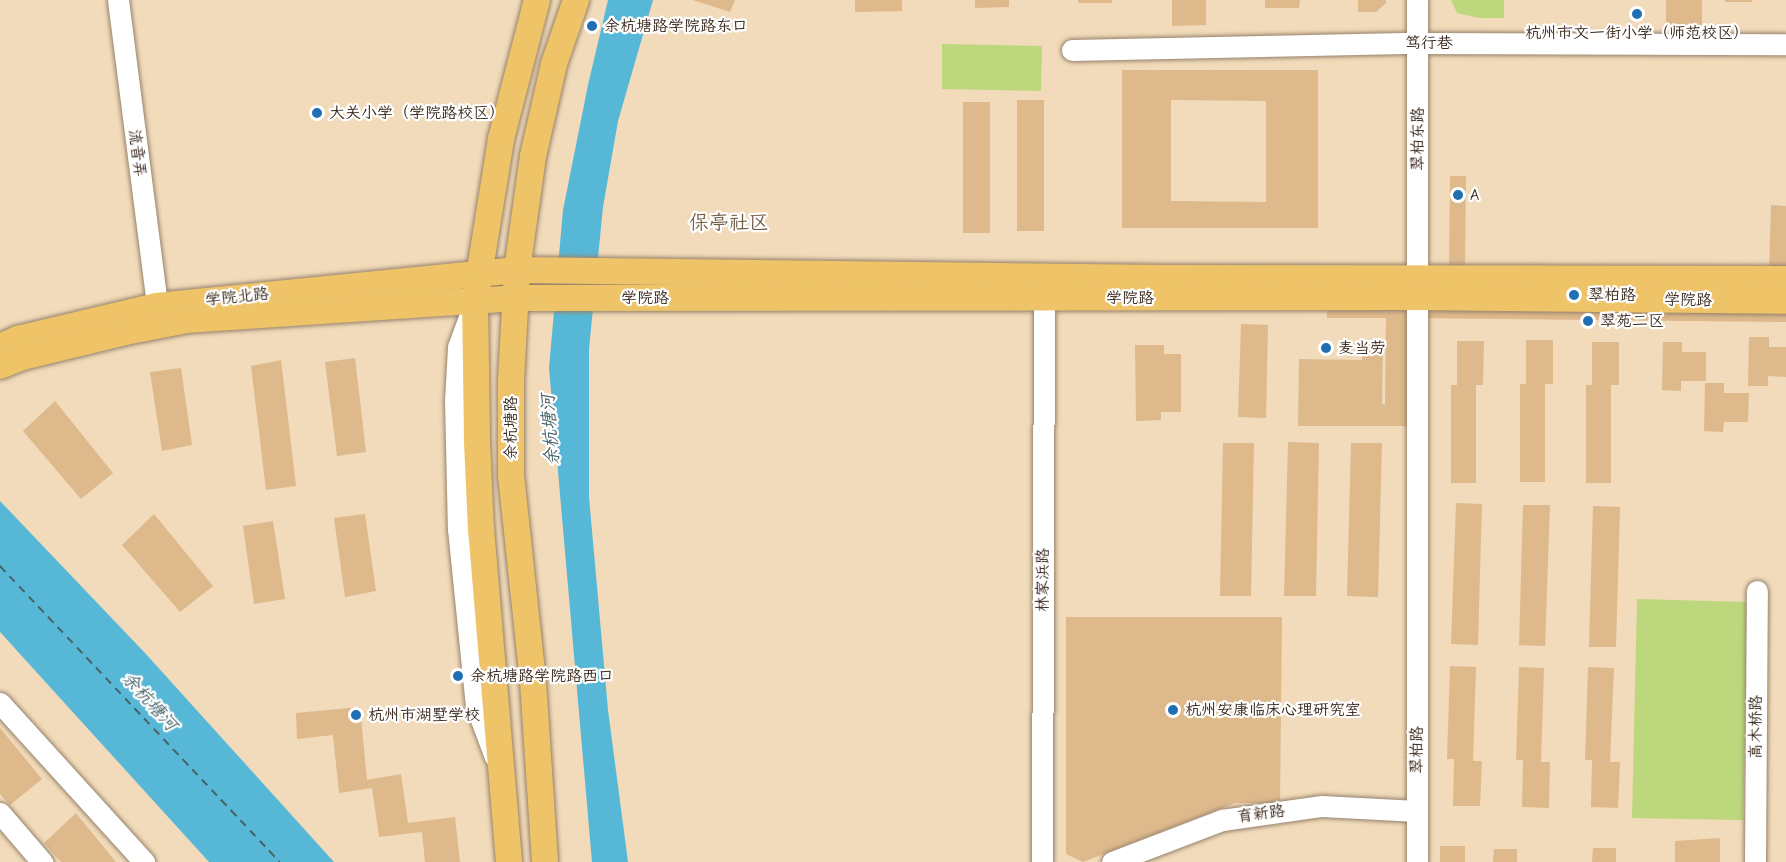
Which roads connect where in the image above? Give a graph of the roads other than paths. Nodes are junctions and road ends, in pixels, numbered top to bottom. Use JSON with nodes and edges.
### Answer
{"nodes":[{"id":1,"x":118,"y":0,"type":"edge"},
{"id":2,"x":537,"y":0,"type":"edge"},
{"id":3,"x":576,"y":0,"type":"edge"},
{"id":4,"x":1417,"y":0,"type":"edge"},
{"id":5,"x":1417,"y":43,"type":"junction"},
{"id":6,"x":1786,"y":44,"type":"edge"},
{"id":7,"x":1072,"y":50,"type":"dead end"},
{"id":8,"x":517,"y":270,"type":"junction"},
{"id":9,"x":480,"y":273,"type":"junction"},
{"id":10,"x":1786,"y":279,"type":"edge"},
{"id":11,"x":1417,"y":287,"type":"junction"},
{"id":12,"x":518,"y":298,"type":"junction"},
{"id":13,"x":1044,"y":298,"type":"junction"},
{"id":14,"x":475,"y":300,"type":"junction"},
{"id":15,"x":1786,"y":302,"type":"edge"},
{"id":16,"x":157,"y":306,"type":"junction"},
{"id":17,"x":0,"y":347,"type":"edge"},
{"id":18,"x":0,"y":366,"type":"edge"},
{"id":19,"x":1757,"y":591,"type":"dead end"},
{"id":20,"x":0,"y":703,"type":"edge"},
{"id":21,"x":1417,"y":811,"type":"junction"},
{"id":22,"x":0,"y":813,"type":"edge"},
{"id":23,"x":42,"y":862,"type":"edge"},
{"id":24,"x":144,"y":862,"type":"edge"},
{"id":25,"x":509,"y":862,"type":"edge"},
{"id":26,"x":544,"y":862,"type":"edge"},
{"id":27,"x":1042,"y":862,"type":"edge"},
{"id":28,"x":1112,"y":862,"type":"edge"},
{"id":29,"x":1417,"y":862,"type":"edge"},
{"id":30,"x":1755,"y":862,"type":"edge"}],
"edges":[{"from":1,"to":16,"type":"street","name":"流音弄"},
{"from":2,"to":9,"type":"main road","name":"余杭塘路"},
{"from":3,"to":8,"type":"main road","name":"余杭塘路"},
{"from":4,"to":5,"type":"street","name":"翠柏东路"},
{"from":5,"to":6,"type":"street","name":"笃行巷"},
{"from":5,"to":7,"type":"street","name":"笃行巷"},
{"from":5,"to":11,"type":"street","name":"翠柏东路"},
{"from":8,"to":9,"type":"main road","name":"学院路"},
{"from":8,"to":11,"type":"main road","name":"学院路"},
{"from":8,"to":12,"type":"main road","name":"余杭塘路"},
{"from":9,"to":14,"type":"main road","name":"余杭塘路"},
{"from":9,"to":16,"type":"main road","name":"学院北路"},
{"from":10,"to":11,"type":"main road","name":"学院路"},
{"from":11,"to":13,"type":"main road","name":"学院路"},
{"from":11,"to":15,"type":"main road","name":"学院路"},
{"from":11,"to":21,"type":"street","name":"翠柏路"},
{"from":12,"to":13,"type":"main road","name":"学院路"},
{"from":12,"to":14,"type":"main road","name":"学院路"},
{"from":12,"to":26,"type":"main road","name":"余杭塘路"},
{"from":13,"to":27,"type":"street","name":"林家浜路"},
{"from":14,"to":18,"type":"main road","name":"学院北路"},
{"from":14,"to":25,"type":"main road","name":"余杭塘路"},
{"from":16,"to":17,"type":"main road","name":"学院北路"},
{"from":19,"to":30,"type":"street","name":"高木桥路"},
{"from":20,"to":24,"type":"street"},
{"from":21,"to":28,"type":"street","name":"育新路"},
{"from":21,"to":29,"type":"street","name":"翠柏路"},
{"from":22,"to":23,"type":"street"}]}
